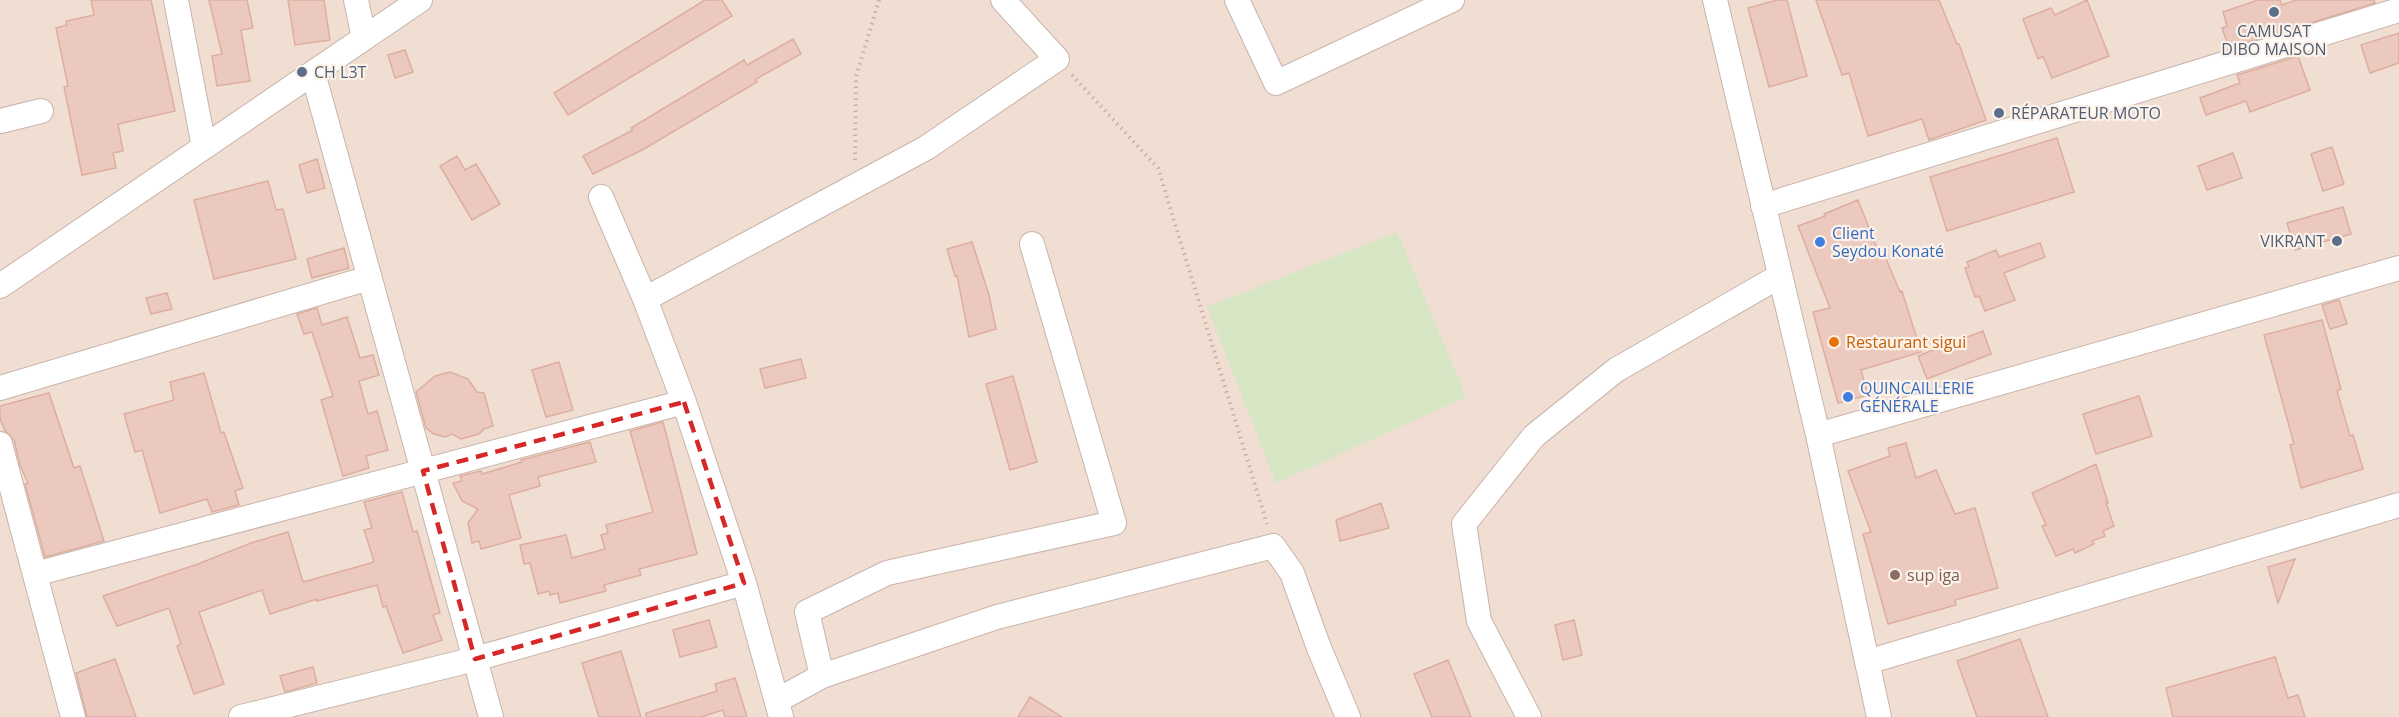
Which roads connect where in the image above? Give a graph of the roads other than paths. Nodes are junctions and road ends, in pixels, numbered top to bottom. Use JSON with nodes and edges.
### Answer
{"nodes":[{"id":1,"x":176,"y":0,"type":"edge"},
{"id":2,"x":356,"y":0,"type":"edge"},
{"id":3,"x":420,"y":0,"type":"edge"},
{"id":4,"x":1003,"y":0,"type":"edge"},
{"id":5,"x":1238,"y":0,"type":"edge"},
{"id":6,"x":1452,"y":0,"type":"edge"},
{"id":7,"x":1715,"y":0,"type":"edge"},
{"id":8,"x":2399,"y":10,"type":"edge"},
{"id":9,"x":364,"y":38,"type":"junction"},
{"id":10,"x":313,"y":73,"type":"junction"},
{"id":11,"x":41,"y":111,"type":"dead end"},
{"id":12,"x":0,"y":121,"type":"edge"},
{"id":13,"x":204,"y":147,"type":"junction"},
{"id":14,"x":601,"y":197,"type":"dead end"},
{"id":15,"x":1763,"y":206,"type":"junction"},
{"id":16,"x":1032,"y":244,"type":"dead end"},
{"id":17,"x":2399,"y":268,"type":"edge"},
{"id":18,"x":1780,"y":276,"type":"junction"},
{"id":19,"x":369,"y":278,"type":"junction"},
{"id":20,"x":0,"y":286,"type":"edge"},
{"id":21,"x":645,"y":299,"type":"junction"},
{"id":22,"x":0,"y":388,"type":"edge"},
{"id":23,"x":684,"y":402,"type":"junction"},
{"id":24,"x":1818,"y":435,"type":"junction"},
{"id":25,"x":0,"y":444,"type":"edge"},
{"id":26,"x":423,"y":471,"type":"junction"},
{"id":27,"x":2399,"y":505,"type":"edge"},
{"id":28,"x":35,"y":574,"type":"junction"},
{"id":29,"x":744,"y":583,"type":"junction"},
{"id":30,"x":475,"y":659,"type":"junction"},
{"id":31,"x":1867,"y":662,"type":"junction"},
{"id":32,"x":822,"y":676,"type":"junction"},
{"id":33,"x":780,"y":709,"type":"edge"},
{"id":34,"x":73,"y":717,"type":"edge"},
{"id":35,"x":241,"y":717,"type":"edge"},
{"id":36,"x":491,"y":717,"type":"edge"},
{"id":37,"x":1348,"y":717,"type":"edge"},
{"id":38,"x":1528,"y":717,"type":"edge"},
{"id":39,"x":1880,"y":717,"type":"edge"}],
"edges":[{"from":1,"to":13,"type":"street"},
{"from":2,"to":9,"type":"street"},
{"from":3,"to":9,"type":"street"},
{"from":4,"to":21,"type":"street"},
{"from":5,"to":6,"type":"street"},
{"from":7,"to":15,"type":"street"},
{"from":8,"to":15,"type":"street"},
{"from":9,"to":10,"type":"street"},
{"from":10,"to":13,"type":"street"},
{"from":10,"to":19,"type":"street"},
{"from":11,"to":12,"type":"street"},
{"from":13,"to":20,"type":"street"},
{"from":14,"to":21,"type":"street"},
{"from":15,"to":18,"type":"street"},
{"from":16,"to":32,"type":"street"},
{"from":17,"to":24,"type":"street"},
{"from":18,"to":24,"type":"street"},
{"from":18,"to":38,"type":"street"},
{"from":19,"to":22,"type":"street"},
{"from":19,"to":26,"type":"street"},
{"from":21,"to":23,"type":"street"},
{"from":23,"to":26,"type":"street"},
{"from":23,"to":29,"type":"street"},
{"from":24,"to":31,"type":"street"},
{"from":25,"to":28,"type":"street"},
{"from":26,"to":28,"type":"street"},
{"from":26,"to":30,"type":"street"},
{"from":27,"to":31,"type":"street"},
{"from":28,"to":34,"type":"street"},
{"from":29,"to":30,"type":"street"},
{"from":29,"to":33,"type":"street"},
{"from":30,"to":35,"type":"street"},
{"from":30,"to":36,"type":"street"},
{"from":31,"to":39,"type":"street"},
{"from":32,"to":33,"type":"street"},
{"from":32,"to":37,"type":"street"}]}
